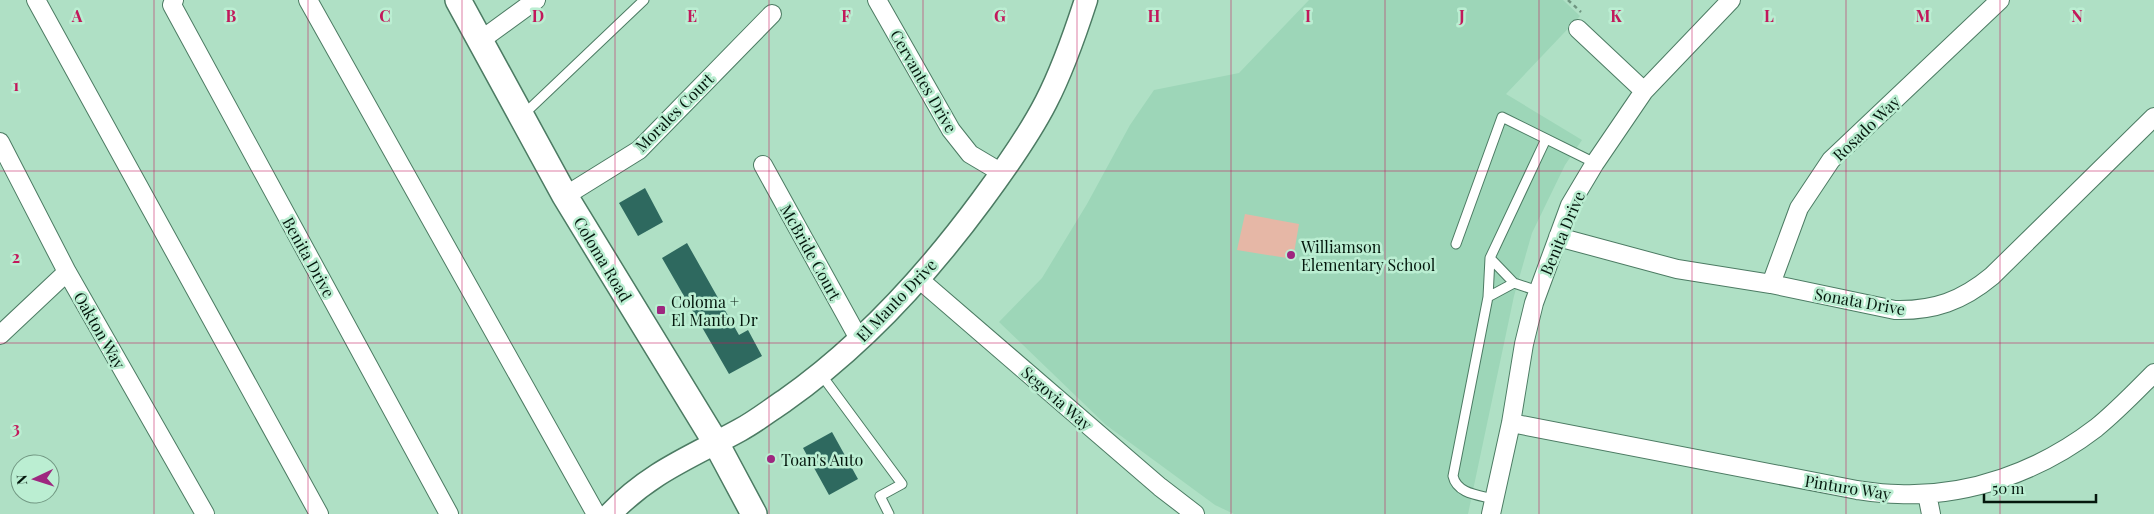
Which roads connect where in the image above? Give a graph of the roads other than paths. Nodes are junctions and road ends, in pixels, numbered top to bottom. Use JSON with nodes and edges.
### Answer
{"nodes":[{"id":1,"x":36,"y":0,"type":"edge"},
{"id":2,"x":174,"y":0,"type":"edge"},
{"id":3,"x":308,"y":0,"type":"edge"},
{"id":4,"x":458,"y":0,"type":"edge"},
{"id":5,"x":536,"y":0,"type":"edge"},
{"id":6,"x":644,"y":0,"type":"edge"},
{"id":7,"x":877,"y":0,"type":"edge"},
{"id":8,"x":1086,"y":0,"type":"edge"},
{"id":9,"x":1731,"y":0,"type":"edge"},
{"id":10,"x":2000,"y":0,"type":"edge"},
{"id":11,"x":772,"y":14,"type":"dead end"},
{"id":12,"x":1580,"y":21,"type":"road end"},
{"id":13,"x":481,"y":40,"type":"junction"},
{"id":14,"x":1644,"y":91,"type":"junction"},
{"id":15,"x":522,"y":116,"type":"junction"},
{"id":16,"x":2154,"y":117,"type":"edge"},
{"id":17,"x":1546,"y":139,"type":"junction"},
{"id":18,"x":0,"y":142,"type":"edge"},
{"id":19,"x":1595,"y":163,"type":"junction"},
{"id":20,"x":763,"y":165,"type":"dead end"},
{"id":21,"x":1002,"y":173,"type":"junction"},
{"id":22,"x":565,"y":196,"type":"junction"},
{"id":23,"x":1558,"y":237,"type":"junction"},
{"id":24,"x":1456,"y":244,"type":"dead end"},
{"id":25,"x":1490,"y":258,"type":"junction"},
{"id":26,"x":67,"y":272,"type":"junction"},
{"id":27,"x":920,"y":280,"type":"junction"},
{"id":28,"x":1514,"y":283,"type":"junction"},
{"id":29,"x":1771,"y":284,"type":"junction"},
{"id":30,"x":1538,"y":291,"type":"junction"},
{"id":31,"x":1488,"y":298,"type":"junction"},
{"id":32,"x":0,"y":335,"type":"edge"},
{"id":33,"x":859,"y":339,"type":"junction"},
{"id":34,"x":820,"y":373,"type":"junction"},
{"id":35,"x":2154,"y":373,"type":"edge"},
{"id":36,"x":1511,"y":423,"type":"junction"},
{"id":37,"x":716,"y":443,"type":"junction"},
{"id":38,"x":1927,"y":494,"type":"junction"},
{"id":39,"x":1492,"y":507,"type":"edge"},
{"id":40,"x":205,"y":514,"type":"edge"},
{"id":41,"x":319,"y":514,"type":"edge"},
{"id":42,"x":449,"y":514,"type":"edge"},
{"id":43,"x":596,"y":514,"type":"edge"},
{"id":44,"x":610,"y":514,"type":"edge"},
{"id":45,"x":754,"y":514,"type":"edge"},
{"id":46,"x":889,"y":514,"type":"edge"},
{"id":47,"x":1195,"y":514,"type":"edge"},
{"id":48,"x":1931,"y":514,"type":"edge"}],
"edges":[{"from":1,"to":41,"type":"street"},
{"from":2,"to":42,"type":"street","name":"Benita Drive"},
{"from":3,"to":43,"type":"street"},
{"from":4,"to":13,"type":"main road","name":"Coloma Road"},
{"from":5,"to":13,"type":"street"},
{"from":6,"to":15,"type":"lane"},
{"from":7,"to":21,"type":"street","name":"Cervantes Drive"},
{"from":8,"to":21,"type":"street","name":"El Manto Drive"},
{"from":9,"to":14,"type":"street","name":"Benita Drive"},
{"from":10,"to":29,"type":"street","name":"Rosado Way"},
{"from":11,"to":22,"type":"street","name":"Morales Court"},
{"from":12,"to":14,"type":"street"},
{"from":13,"to":15,"type":"main road","name":"Coloma Road"},
{"from":14,"to":19,"type":"street","name":"Benita Drive"},
{"from":15,"to":22,"type":"main road","name":"Coloma Road"},
{"from":16,"to":29,"type":"street","name":"Sonata Drive"},
{"from":17,"to":19,"type":"lane"},
{"from":17,"to":24,"type":"lane"},
{"from":17,"to":25,"type":"lane"},
{"from":18,"to":26,"type":"street","name":"Oakton Way"},
{"from":19,"to":23,"type":"street","name":"Benita Drive"},
{"from":20,"to":33,"type":"street","name":"McBride Court"},
{"from":21,"to":27,"type":"street","name":"El Manto Drive"},
{"from":22,"to":37,"type":"main road","name":"Coloma Road"},
{"from":23,"to":29,"type":"street","name":"Sonata Drive"},
{"from":23,"to":30,"type":"street","name":"Benita Drive"},
{"from":25,"to":28,"type":"lane"},
{"from":25,"to":31,"type":"lane"},
{"from":26,"to":32,"type":"street"},
{"from":26,"to":40,"type":"street","name":"Oakton Way"},
{"from":27,"to":33,"type":"street","name":"El Manto Drive"},
{"from":27,"to":47,"type":"street","name":"Segovia Way"},
{"from":28,"to":30,"type":"lane"},
{"from":28,"to":31,"type":"lane"},
{"from":30,"to":36,"type":"street","name":"Benita Drive"},
{"from":31,"to":39,"type":"lane"},
{"from":33,"to":34,"type":"street","name":"El Manto Drive"},
{"from":34,"to":37,"type":"street","name":"El Manto Drive"},
{"from":34,"to":46,"type":"lane"},
{"from":35,"to":38,"type":"street","name":"Pinturo Way"},
{"from":36,"to":38,"type":"street","name":"Pinturo Way"},
{"from":36,"to":39,"type":"street","name":"Benita Drive"},
{"from":37,"to":44,"type":"street","name":"El Manto Drive"},
{"from":37,"to":45,"type":"main road","name":"Coloma Road"},
{"from":38,"to":48,"type":"street"}]}
